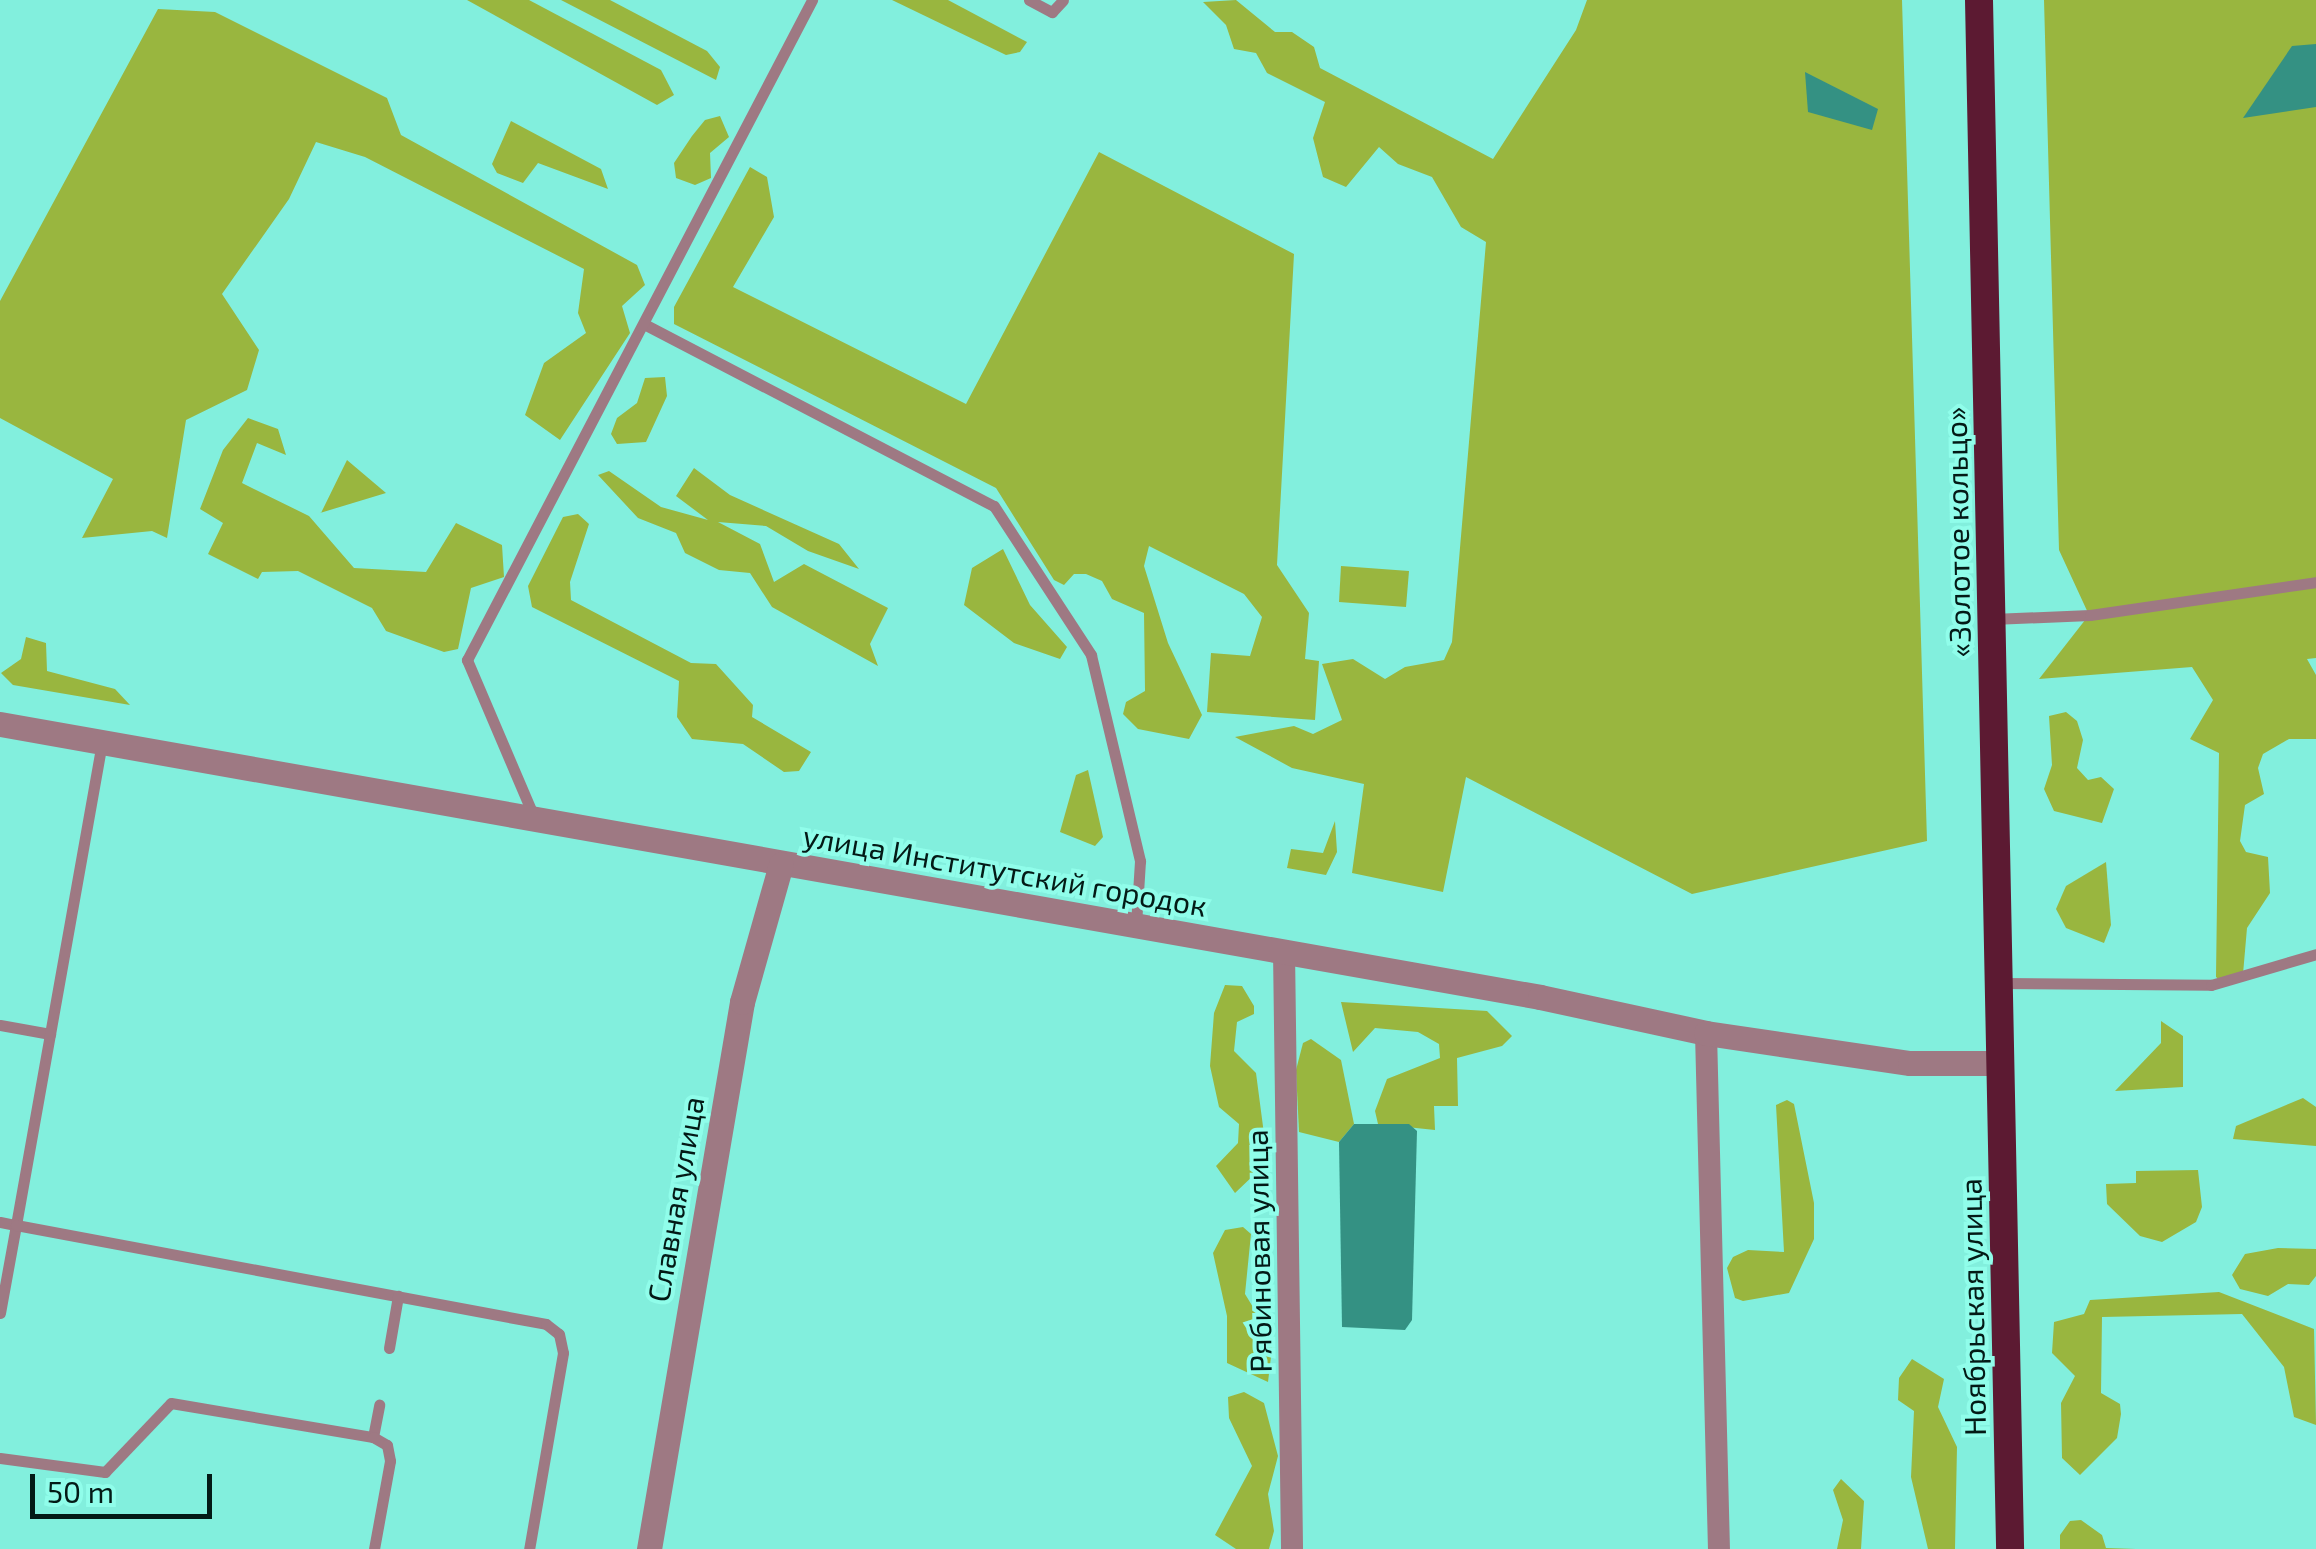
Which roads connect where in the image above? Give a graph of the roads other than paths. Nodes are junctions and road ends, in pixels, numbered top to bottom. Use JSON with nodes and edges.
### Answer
{"nodes":[{"id":1,"x":812,"y":0,"type":"edge"},
{"id":2,"x":1030,"y":0,"type":"edge"},
{"id":3,"x":1063,"y":0,"type":"edge"},
{"id":4,"x":1978,"y":0,"type":"edge"},
{"id":5,"x":644,"y":324,"type":"junction"},
{"id":6,"x":2316,"y":582,"type":"edge"},
{"id":7,"x":1992,"y":618,"type":"junction"},
{"id":8,"x":0,"y":724,"type":"edge"},
{"id":9,"x":102,"y":742,"type":"junction"},
{"id":10,"x":536,"y":821,"type":"junction"},
{"id":11,"x":781,"y":864,"type":"junction"},
{"id":12,"x":1136,"y":925,"type":"junction"},
{"id":13,"x":1284,"y":951,"type":"junction"},
{"id":14,"x":2316,"y":954,"type":"edge"},
{"id":15,"x":1997,"y":983,"type":"junction"},
{"id":16,"x":0,"y":1025,"type":"edge"},
{"id":17,"x":1706,"y":1032,"type":"junction"},
{"id":18,"x":50,"y":1034,"type":"junction"},
{"id":19,"x":2000,"y":1063,"type":"junction"},
{"id":20,"x":0,"y":1222,"type":"edge"},
{"id":21,"x":16,"y":1224,"type":"junction"},
{"id":22,"x":398,"y":1296,"type":"junction"},
{"id":23,"x":0,"y":1313,"type":"edge"},
{"id":24,"x":389,"y":1348,"type":"dead end"},
{"id":25,"x":379,"y":1405,"type":"dead end"},
{"id":26,"x":373,"y":1437,"type":"junction"},
{"id":27,"x":0,"y":1458,"type":"edge"},
{"id":28,"x":374,"y":1549,"type":"edge"},
{"id":29,"x":529,"y":1549,"type":"edge"},
{"id":30,"x":649,"y":1549,"type":"edge"},
{"id":31,"x":1292,"y":1549,"type":"edge"},
{"id":32,"x":1719,"y":1549,"type":"edge"},
{"id":33,"x":2010,"y":1549,"type":"edge"}],
"edges":[{"from":1,"to":5,"type":"lane"},
{"from":2,"to":3,"type":"lane"},
{"from":4,"to":7,"type":"highway","name":"«Золотое кольцо»"},
{"from":5,"to":10,"type":"lane"},
{"from":5,"to":12,"type":"lane"},
{"from":6,"to":7,"type":"lane"},
{"from":7,"to":15,"type":"highway","name":"«Золотое кольцо»"},
{"from":8,"to":9,"type":"street","name":"улица Институтский городок"},
{"from":9,"to":10,"type":"street","name":"улица Институтский городок"},
{"from":9,"to":18,"type":"lane"},
{"from":10,"to":11,"type":"street","name":"улица Институтский городок"},
{"from":11,"to":12,"type":"street","name":"улица Институтский городок"},
{"from":11,"to":30,"type":"street","name":"Славная улица"},
{"from":12,"to":13,"type":"street","name":"улица Институтский городок"},
{"from":13,"to":17,"type":"street","name":"улица Институтский городок"},
{"from":13,"to":31,"type":"street","name":"Рябиновая улица"},
{"from":14,"to":15,"type":"lane"},
{"from":15,"to":19,"type":"highway","name":"«Золотое кольцо»"},
{"from":16,"to":18,"type":"lane"},
{"from":17,"to":19,"type":"street","name":"улица Институтский городок"},
{"from":17,"to":32,"type":"street"},
{"from":18,"to":21,"type":"lane"},
{"from":19,"to":33,"type":"highway","name":"Ноябрьская улица"},
{"from":20,"to":21,"type":"lane"},
{"from":21,"to":22,"type":"lane"},
{"from":21,"to":23,"type":"lane"},
{"from":22,"to":24,"type":"lane"},
{"from":22,"to":29,"type":"lane"},
{"from":25,"to":26,"type":"lane"},
{"from":26,"to":27,"type":"lane"},
{"from":26,"to":28,"type":"lane"}]}
